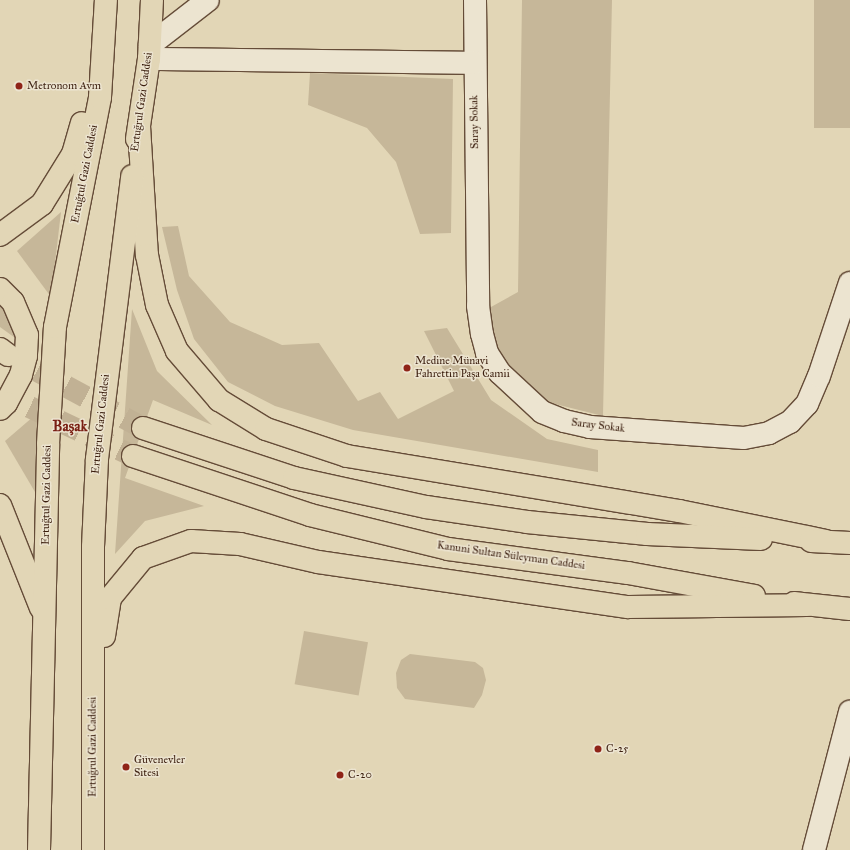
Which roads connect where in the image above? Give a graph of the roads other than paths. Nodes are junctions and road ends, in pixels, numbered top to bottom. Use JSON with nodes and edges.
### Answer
{"nodes":[{"id":1,"x":106,"y":0,"type":"edge"},
{"id":2,"x":152,"y":0,"type":"edge"},
{"id":3,"x":208,"y":0,"type":"edge"},
{"id":4,"x":475,"y":0,"type":"edge"},
{"id":5,"x":149,"y":52,"type":"junction"},
{"id":6,"x":101,"y":58,"type":"junction"},
{"id":7,"x":474,"y":63,"type":"junction"},
{"id":8,"x":139,"y":126,"type":"junction"},
{"id":9,"x":0,"y":235,"type":"edge"},
{"id":10,"x":850,"y":283,"type":"edge"},
{"id":11,"x":0,"y":289,"type":"edge"},
{"id":12,"x":0,"y":409,"type":"edge"},
{"id":13,"x":143,"y":428,"type":"tunnel mouth"},
{"id":14,"x":133,"y":456,"type":"tunnel mouth"},
{"id":15,"x":0,"y":505,"type":"edge"},
{"id":16,"x":826,"y":542,"type":"junction"},
{"id":17,"x":850,"y":543,"type":"edge"},
{"id":18,"x":807,"y":605,"type":"junction"},
{"id":19,"x":850,"y":609,"type":"edge"},
{"id":20,"x":45,"y":618,"type":"junction"},
{"id":21,"x":93,"y":705,"type":"junction"},
{"id":22,"x":850,"y":712,"type":"edge"},
{"id":23,"x":39,"y":850,"type":"edge"},
{"id":24,"x":92,"y":850,"type":"edge"},
{"id":25,"x":814,"y":850,"type":"edge"}],
"edges":[{"from":1,"to":6,"type":"main road","name":"Ertuğtul Gazi Caddesi"},
{"from":2,"to":5,"type":"main road","name":"Ertuğrul Gazi Caddesi"},
{"from":3,"to":5,"type":"street"},
{"from":4,"to":7,"type":"street","name":"Saray Sokak"},
{"from":5,"to":7,"type":"street"},
{"from":5,"to":8,"type":"main road","name":"Ertuğrul Gazi Caddesi"},
{"from":6,"to":9,"type":"main road"},
{"from":6,"to":20,"type":"main road","name":"Ertuğtul Gazi Caddesi"},
{"from":7,"to":10,"type":"street","name":"Saray Sokak"},
{"from":8,"to":16,"type":"main road"},
{"from":8,"to":21,"type":"main road","name":"Ertuğrul Gazi Caddesi"},
{"from":11,"to":12,"type":"main road"},
{"from":13,"to":16,"type":"main road"},
{"from":14,"to":18,"type":"main road","name":"Kanuni Sultan Süleyman Caddesi"},
{"from":15,"to":20,"type":"main road"},
{"from":16,"to":17,"type":"main road"},
{"from":18,"to":19,"type":"main road","name":"Kanuni Sultan Süleyman Caddesi"},
{"from":18,"to":21,"type":"main road"},
{"from":20,"to":23,"type":"main road","name":"Ertuğtul Gazi Caddesi"},
{"from":21,"to":24,"type":"main road","name":"Ertuğrul Gazi Caddesi"},
{"from":22,"to":25,"type":"street"}]}
